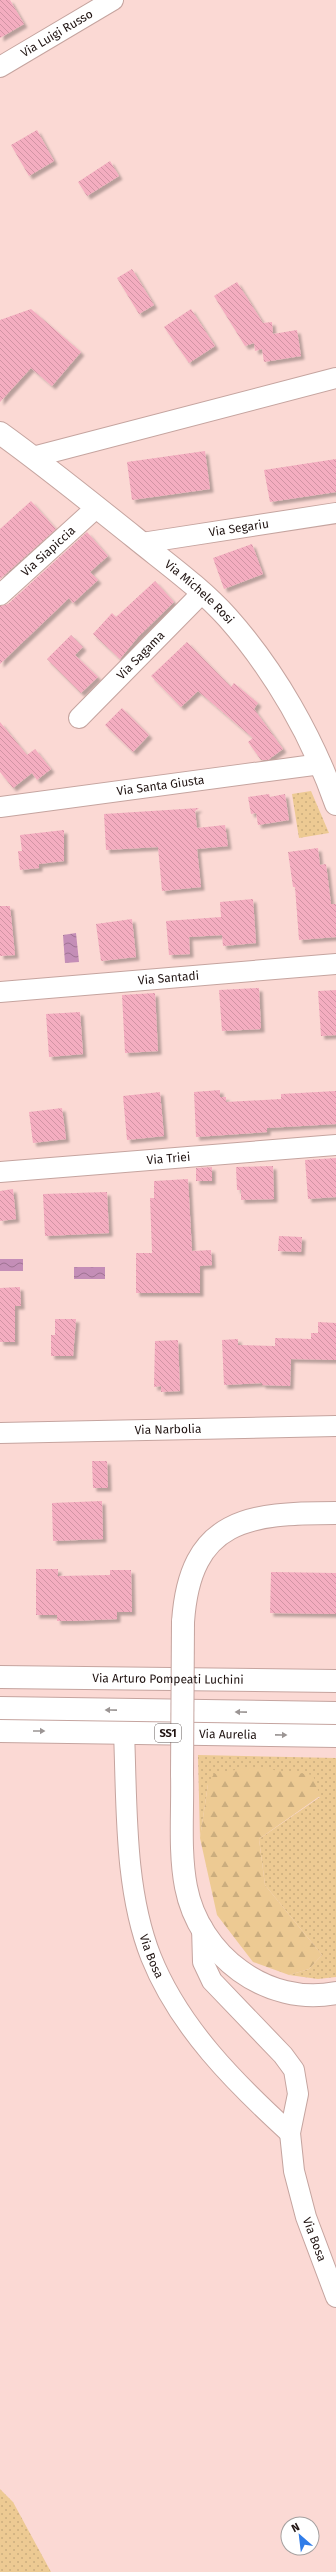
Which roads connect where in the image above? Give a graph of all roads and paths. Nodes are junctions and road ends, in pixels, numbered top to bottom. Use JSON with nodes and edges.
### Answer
{"nodes":[{"id":1,"x":113,"y":0,"type":"edge"},
{"id":2,"x":0,"y":67,"type":"edge"},
{"id":3,"x":336,"y":378,"type":"edge"},
{"id":4,"x":0,"y":433,"type":"edge"},
{"id":5,"x":34,"y":457,"type":"junction"},
{"id":6,"x":97,"y":507,"type":"junction"},
{"id":7,"x":336,"y":513,"type":"edge"},
{"id":8,"x":142,"y":543,"type":"junction"},
{"id":9,"x":202,"y":593,"type":"junction"},
{"id":10,"x":0,"y":595,"type":"edge"},
{"id":11,"x":79,"y":718,"type":"dead end"},
{"id":12,"x":321,"y":764,"type":"junction"},
{"id":13,"x":334,"y":792,"type":"edge"},
{"id":14,"x":0,"y":807,"type":"edge"},
{"id":15,"x":336,"y":964,"type":"edge"},
{"id":16,"x":0,"y":992,"type":"edge"},
{"id":17,"x":336,"y":1145,"type":"edge"},
{"id":18,"x":0,"y":1172,"type":"edge"},
{"id":19,"x":336,"y":1426,"type":"edge"},
{"id":20,"x":0,"y":1433,"type":"edge"},
{"id":21,"x":336,"y":1513,"type":"edge"},
{"id":22,"x":0,"y":1677,"type":"edge"},
{"id":23,"x":336,"y":1681,"type":"edge"},
{"id":24,"x":0,"y":1708,"type":"edge"},
{"id":25,"x":336,"y":1713,"type":"edge"},
{"id":26,"x":0,"y":1731,"type":"edge"},
{"id":27,"x":124,"y":1732,"type":"junction"},
{"id":28,"x":314,"y":1736,"type":"junction"},
{"id":29,"x":336,"y":1736,"type":"edge"},
{"id":30,"x":336,"y":1740,"type":"edge"},
{"id":31,"x":336,"y":1745,"type":"edge"},
{"id":32,"x":202,"y":1927,"type":"junction"},
{"id":33,"x":336,"y":1993,"type":"edge"},
{"id":34,"x":290,"y":2133,"type":"junction"},
{"id":35,"x":336,"y":2297,"type":"edge"}],
"edges":[{"from":1,"to":2,"type":"street","name":"Via Luigi Russo"},
{"from":3,"to":5,"type":"street"},
{"from":4,"to":5,"type":"main road","name":"Via Michele Rosi"},
{"from":5,"to":6,"type":"main road","name":"Via Michele Rosi"},
{"from":6,"to":8,"type":"main road","name":"Via Michele Rosi"},
{"from":6,"to":10,"type":"street","name":"Via Siapiccia"},
{"from":7,"to":8,"type":"street","name":"Via Segariu"},
{"from":8,"to":9,"type":"main road","name":"Via Michele Rosi"},
{"from":9,"to":11,"type":"street","name":"Via Sagama"},
{"from":9,"to":12,"type":"main road","name":"Via Michele Rosi"},
{"from":12,"to":13,"type":"main road","name":"Via Michele Rosi"},
{"from":12,"to":14,"type":"street","name":"Via Santa Giusta"},
{"from":15,"to":16,"type":"street","name":"Via Santadi"},
{"from":17,"to":18,"type":"street","name":"Via Triei"},
{"from":19,"to":20,"type":"street","name":"Via Narbolia"},
{"from":21,"to":32,"type":"main road","bridge":true},
{"from":22,"to":23,"type":"main road","name":"Via Arturo Pompeati Luchini"},
{"from":25,"to":24,"type":"main road","name":"Via Aurelia","number":"SS1","one_way":true},
{"from":26,"to":27,"type":"main road","name":"Via Aurelia","number":"SS1","one_way":true},
{"from":27,"to":28,"type":"main road","name":"Via Aurelia","number":"SS1","one_way":true},
{"from":27,"to":34,"type":"street","name":"Via Bosa"},
{"from":28,"to":29,"type":"main road","name":"Via Aurelia","number":"SS1"},
{"from":28,"to":30,"type":"main road"},
{"from":28,"to":31,"type":"main road"},
{"from":32,"to":33,"type":"main road"},
{"from":32,"to":34,"type":"street","name":"Via Bosa"},
{"from":34,"to":35,"type":"street","name":"Via Bosa"}]}
